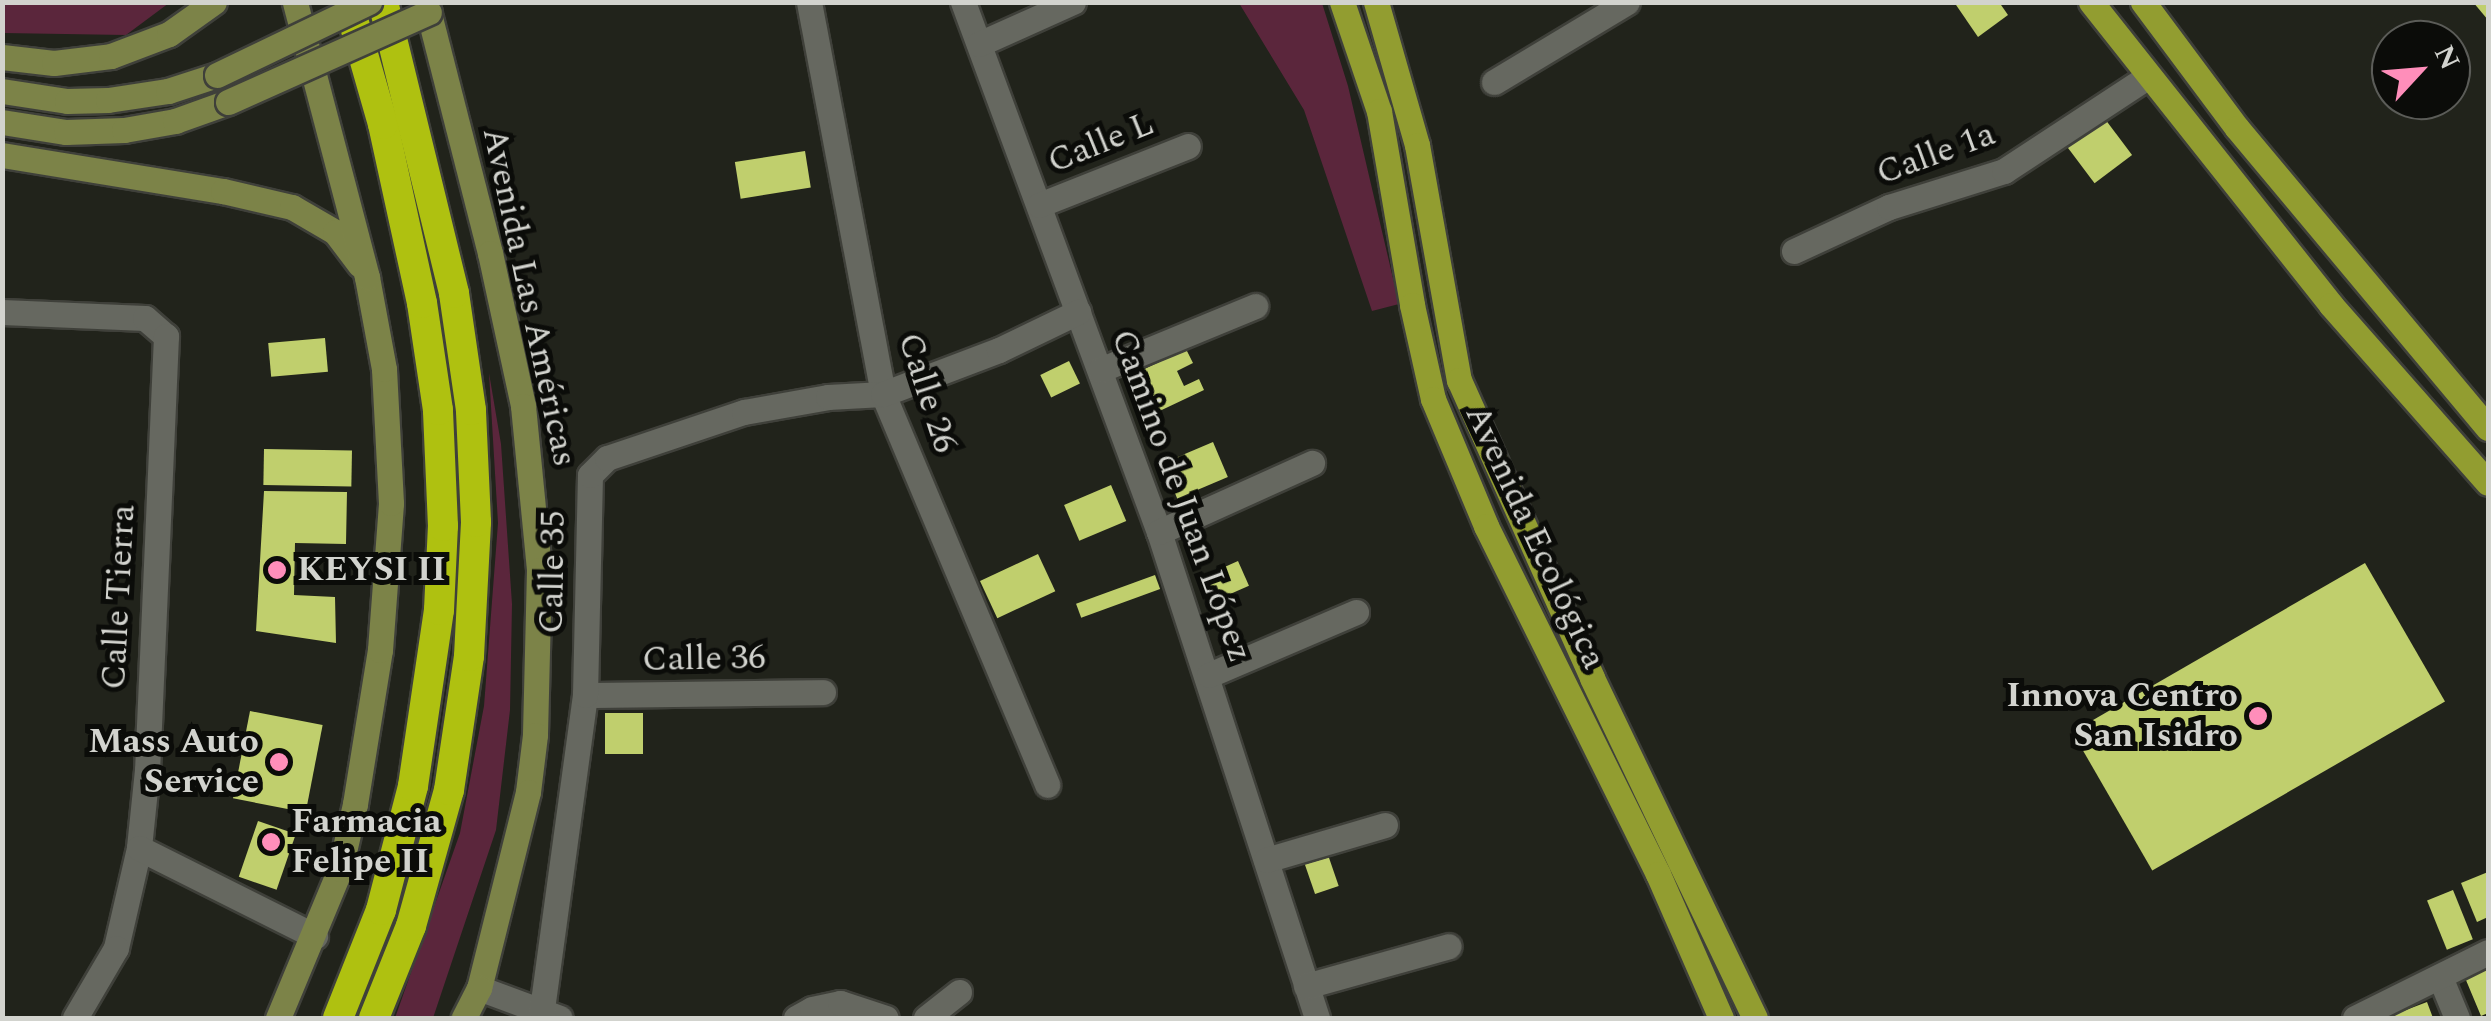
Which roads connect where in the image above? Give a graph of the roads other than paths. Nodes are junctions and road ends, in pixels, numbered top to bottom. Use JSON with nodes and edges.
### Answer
{"nodes":[{"id":1,"x":214,"y":2,"type":"edge"},
{"id":2,"x":295,"y":2,"type":"edge"},
{"id":3,"x":348,"y":2,"type":"edge"},
{"id":4,"x":369,"y":2,"type":"edge"},
{"id":5,"x":383,"y":2,"type":"edge"},
{"id":6,"x":809,"y":2,"type":"edge"},
{"id":7,"x":963,"y":2,"type":"edge"},
{"id":8,"x":1074,"y":2,"type":"edge"},
{"id":9,"x":1342,"y":2,"type":"edge"},
{"id":10,"x":1628,"y":2,"type":"edge"},
{"id":11,"x":2090,"y":2,"type":"edge"},
{"id":12,"x":2143,"y":2,"type":"edge"},
{"id":13,"x":1380,"y":6,"type":"edge"},
{"id":14,"x":427,"y":7,"type":"edge"},
{"id":15,"x":979,"y":44,"type":"junction"},
{"id":16,"x":2,"y":57,"type":"edge"},
{"id":17,"x":2147,"y":77,"type":"junction"},
{"id":18,"x":1494,"y":82,"type":"dead end"},
{"id":19,"x":2,"y":91,"type":"edge"},
{"id":20,"x":2,"y":122,"type":"edge"},
{"id":21,"x":1188,"y":146,"type":"dead end"},
{"id":22,"x":2,"y":155,"type":"edge"},
{"id":23,"x":1039,"y":205,"type":"junction"},
{"id":24,"x":1794,"y":251,"type":"dead end"},
{"id":25,"x":367,"y":277,"type":"junction"},
{"id":26,"x":1255,"y":306,"type":"dead end"},
{"id":27,"x":2,"y":312,"type":"edge"},
{"id":28,"x":1078,"y":312,"type":"junction"},
{"id":29,"x":1100,"y":370,"type":"junction"},
{"id":30,"x":883,"y":394,"type":"junction"},
{"id":31,"x":2488,"y":428,"type":"edge"},
{"id":32,"x":1312,"y":464,"type":"dead end"},
{"id":33,"x":2488,"y":483,"type":"edge"},
{"id":34,"x":1159,"y":532,"type":"junction"},
{"id":35,"x":1356,"y":612,"type":"dead end"},
{"id":36,"x":1209,"y":675,"type":"junction"},
{"id":37,"x":824,"y":692,"type":"dead end"},
{"id":38,"x":585,"y":696,"type":"junction"},
{"id":39,"x":1047,"y":785,"type":"dead end"},
{"id":40,"x":1385,"y":825,"type":"dead end"},
{"id":41,"x":139,"y":848,"type":"junction"},
{"id":42,"x":1266,"y":860,"type":"junction"},
{"id":43,"x":316,"y":936,"type":"junction"},
{"id":44,"x":1449,"y":946,"type":"dead end"},
{"id":45,"x":2488,"y":952,"type":"edge"},
{"id":46,"x":2440,"y":977,"type":"junction"},
{"id":47,"x":1306,"y":986,"type":"junction"},
{"id":48,"x":479,"y":988,"type":"junction"},
{"id":49,"x":959,"y":992,"type":"dead end"},
{"id":50,"x":551,"y":1014,"type":"edge"},
{"id":51,"x":75,"y":1018,"type":"edge"},
{"id":52,"x":278,"y":1018,"type":"edge"},
{"id":53,"x":338,"y":1018,"type":"edge"},
{"id":54,"x":374,"y":1018,"type":"edge"},
{"id":55,"x":464,"y":1018,"type":"edge"},
{"id":56,"x":796,"y":1018,"type":"edge"},
{"id":57,"x":886,"y":1018,"type":"edge"},
{"id":58,"x":926,"y":1018,"type":"edge"},
{"id":59,"x":1317,"y":1018,"type":"edge"},
{"id":60,"x":1721,"y":1018,"type":"edge"},
{"id":61,"x":1755,"y":1018,"type":"edge"},
{"id":62,"x":2355,"y":1018,"type":"edge"},
{"id":63,"x":2457,"y":1018,"type":"edge"}],
"edges":[{"from":1,"to":16,"type":"street"},
{"from":2,"to":25,"type":"street"},
{"from":3,"to":53,"type":"highway"},
{"from":4,"to":19,"type":"street","bridge":true},
{"from":5,"to":54,"type":"highway"},
{"from":6,"to":30,"type":"street","name":"Calle 26"},
{"from":7,"to":15,"type":"street","name":"Camino de Juan López"},
{"from":8,"to":15,"type":"street"},
{"from":9,"to":60,"type":"main road","name":"Avenida Ecológica"},
{"from":10,"to":18,"type":"street"},
{"from":11,"to":17,"type":"main road"},
{"from":12,"to":31,"type":"main road"},
{"from":13,"to":61,"type":"main road","name":"Avenida Ecológica"},
{"from":14,"to":20,"type":"street","bridge":true},
{"from":14,"to":48,"type":"street","name":"Avenida Las Américas"},
{"from":15,"to":23,"type":"street","name":"Camino de Juan López"},
{"from":17,"to":24,"type":"street","name":"Calle 1a"},
{"from":17,"to":33,"type":"main road"},
{"from":21,"to":23,"type":"street","name":"Calle L"},
{"from":22,"to":25,"type":"street"},
{"from":23,"to":28,"type":"street","name":"Camino de Juan López"},
{"from":25,"to":43,"type":"street"},
{"from":26,"to":29,"type":"street"},
{"from":27,"to":41,"type":"street","name":"Calle Tierra"},
{"from":28,"to":29,"type":"street","name":"Camino de Juan López"},
{"from":28,"to":30,"type":"street","name":"Calle 35"},
{"from":29,"to":34,"type":"street","name":"Camino de Juan López"},
{"from":30,"to":38,"type":"street","name":"Calle 35"},
{"from":30,"to":39,"type":"street","name":"Calle 26"},
{"from":32,"to":34,"type":"street"},
{"from":34,"to":36,"type":"street","name":"Camino de Juan López"},
{"from":35,"to":36,"type":"street"},
{"from":36,"to":42,"type":"street","name":"Camino de Juan López"},
{"from":37,"to":38,"type":"street","name":"Calle 36"},
{"from":38,"to":50,"type":"street","name":"Calle 35"},
{"from":40,"to":42,"type":"street"},
{"from":41,"to":43,"type":"street"},
{"from":41,"to":51,"type":"street","name":"Calle Tierra"},
{"from":42,"to":47,"type":"street","name":"Camino de Juan López"},
{"from":43,"to":52,"type":"street"},
{"from":44,"to":47,"type":"street"},
{"from":45,"to":46,"type":"street"},
{"from":46,"to":62,"type":"street"},
{"from":46,"to":63,"type":"street"},
{"from":47,"to":59,"type":"street","name":"Camino de Juan López"},
{"from":48,"to":50,"type":"street"},
{"from":48,"to":55,"type":"street","name":"Avenida Las Américas"},
{"from":49,"to":58,"type":"street"},
{"from":56,"to":57,"type":"street"}]}
